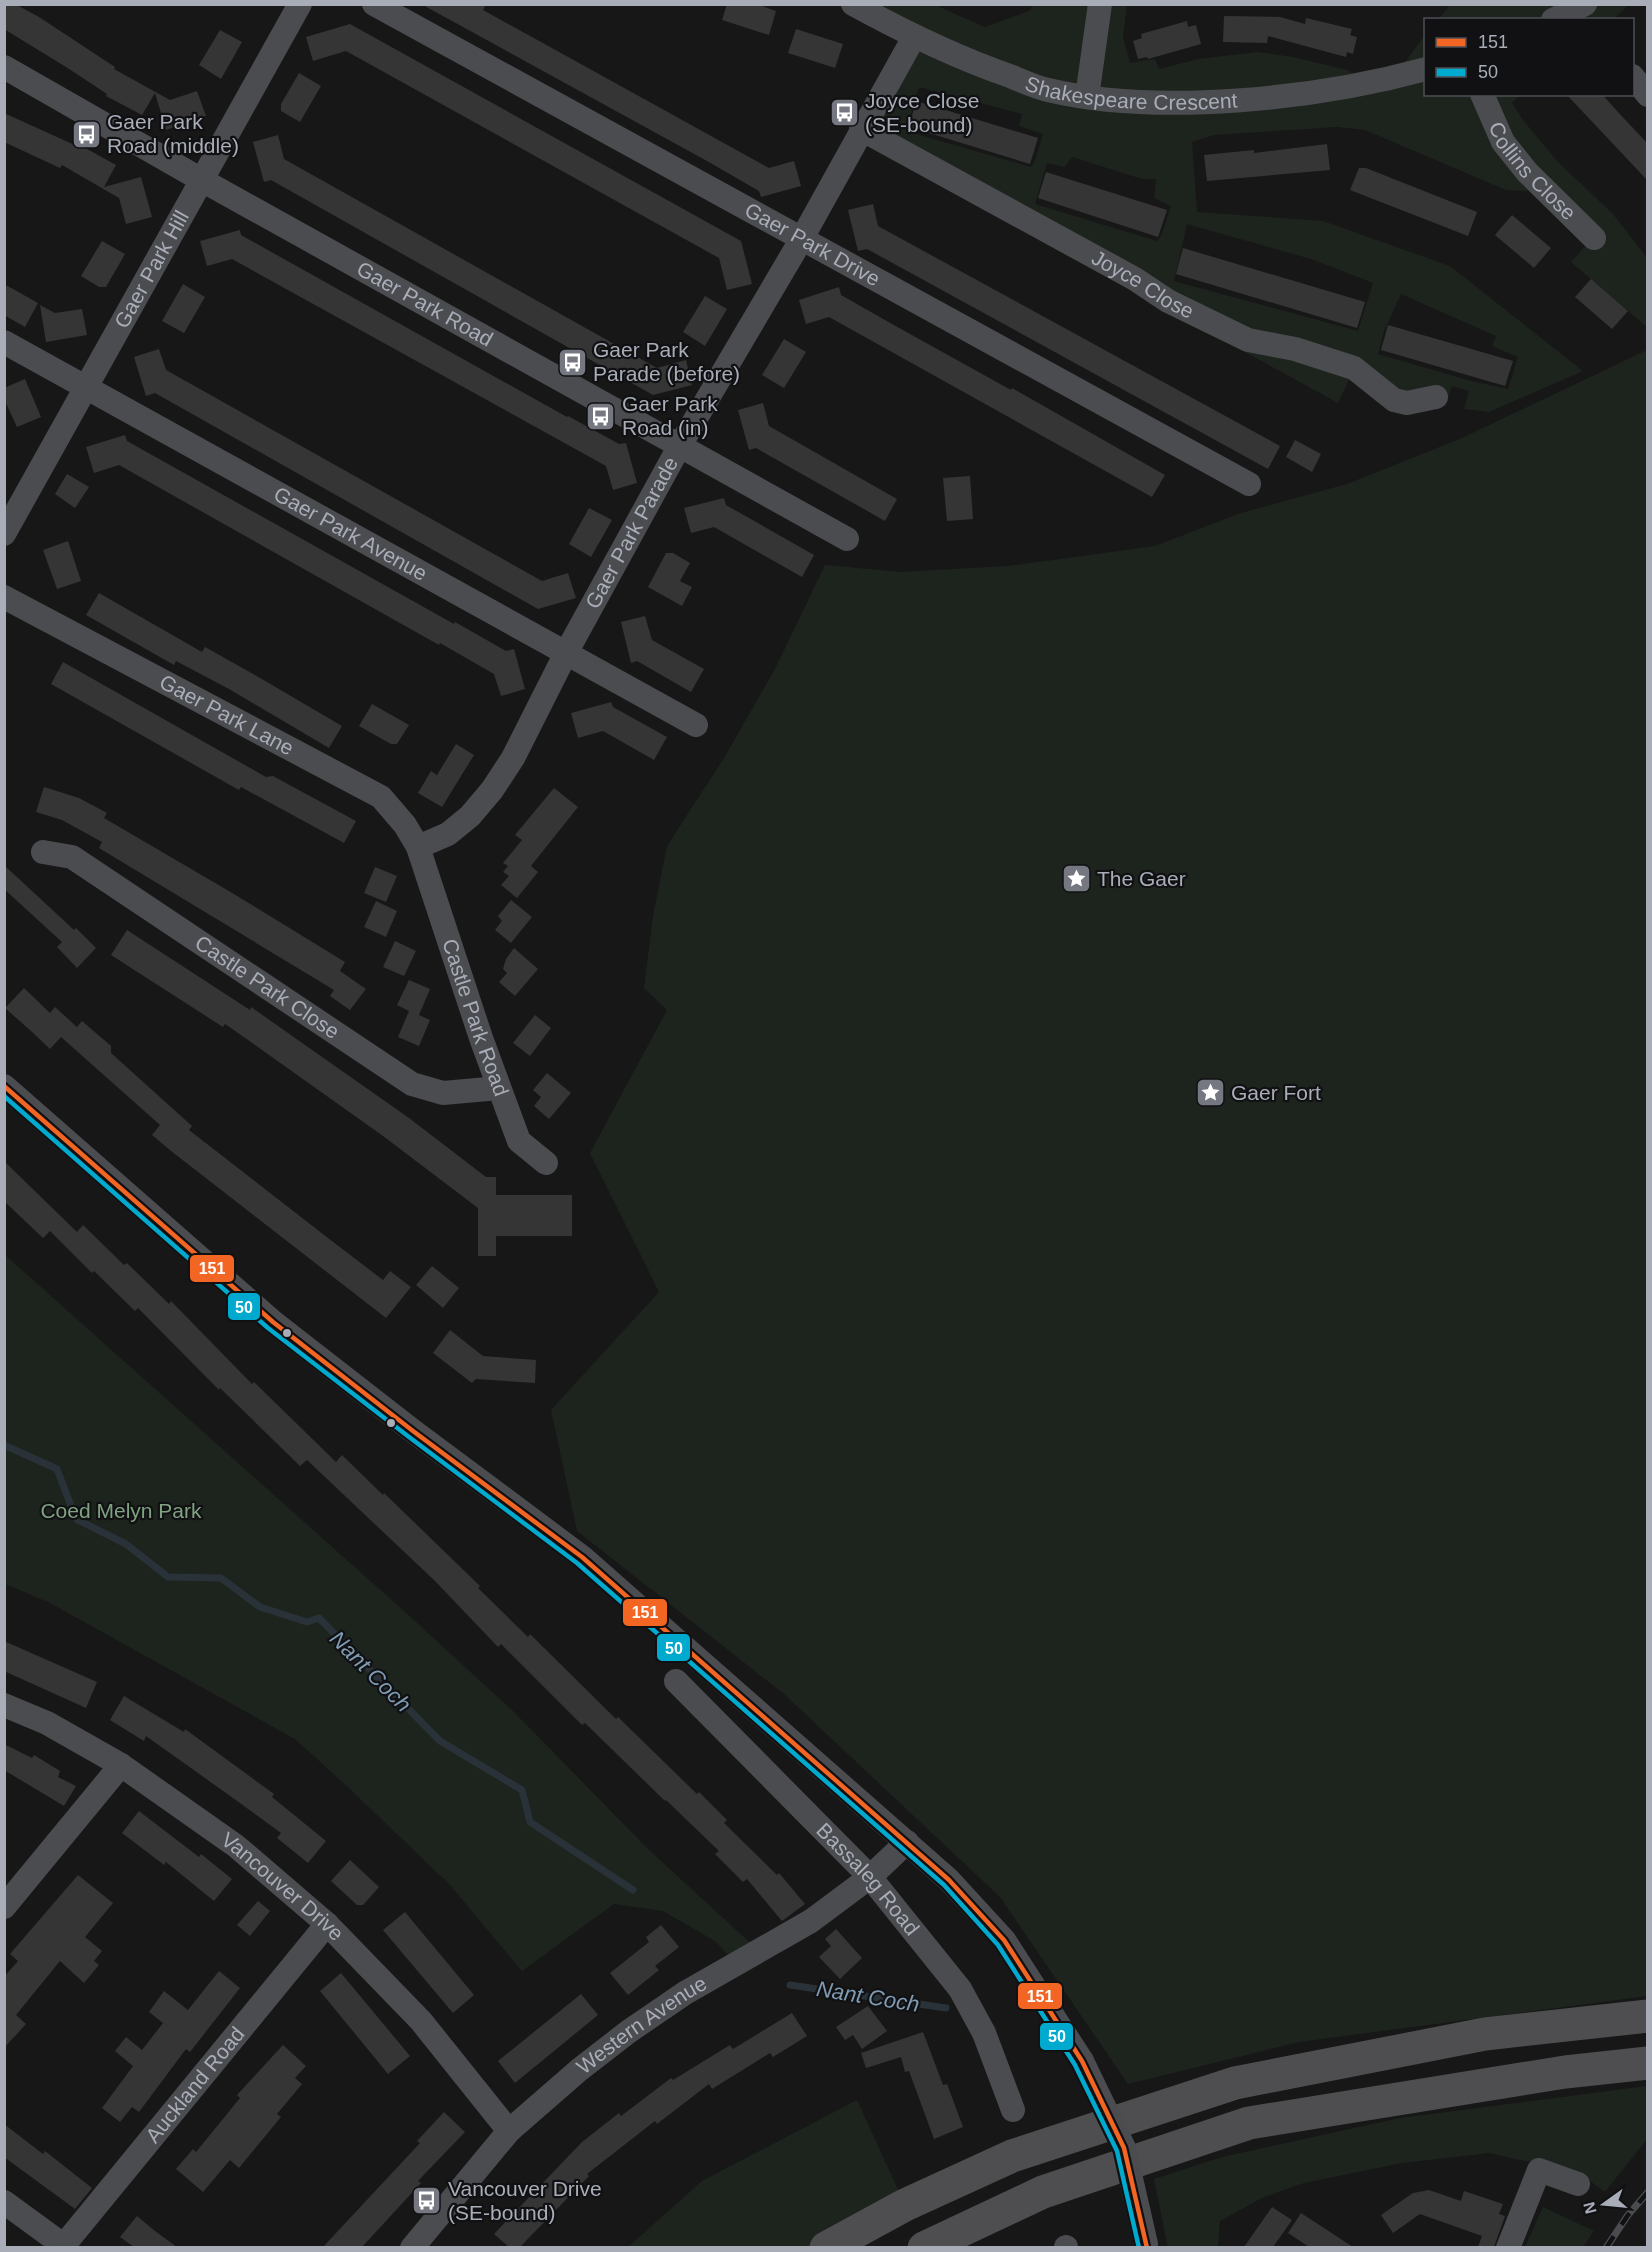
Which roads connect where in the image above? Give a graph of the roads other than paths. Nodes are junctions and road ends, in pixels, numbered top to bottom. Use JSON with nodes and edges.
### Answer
{"nodes":[{"id":1,"x":300,"y":4,"type":"edge"},
{"id":2,"x":374,"y":4,"type":"edge"},
{"id":3,"x":854,"y":4,"type":"edge"},
{"id":4,"x":1100,"y":4,"type":"edge"},
{"id":5,"x":1585,"y":4,"type":"edge"},
{"id":6,"x":1593,"y":4,"type":"edge"},
{"id":7,"x":1555,"y":18,"type":"edge"},
{"id":8,"x":1600,"y":18,"type":"edge"},
{"id":9,"x":914,"y":37,"type":"junction"},
{"id":10,"x":4,"y":67,"type":"edge"},
{"id":11,"x":1424,"y":69,"type":"edge"},
{"id":12,"x":1634,"y":79,"type":"edge"},
{"id":13,"x":1087,"y":96,"type":"junction"},
{"id":14,"x":1483,"y":96,"type":"edge"},
{"id":15,"x":1647,"y":96,"type":"edge"},
{"id":16,"x":861,"y":129,"type":"junction"},
{"id":17,"x":200,"y":179,"type":"junction"},
{"id":18,"x":1594,"y":238,"type":"dead end"},
{"id":19,"x":801,"y":240,"type":"junction"},
{"id":20,"x":4,"y":342,"type":"edge"},
{"id":21,"x":87,"y":388,"type":"junction"},
{"id":22,"x":1436,"y":397,"type":"dead end"},
{"id":23,"x":679,"y":447,"type":"junction"},
{"id":24,"x":1249,"y":484,"type":"dead end"},
{"id":25,"x":4,"y":534,"type":"edge"},
{"id":26,"x":847,"y":539,"type":"dead end"},
{"id":27,"x":4,"y":597,"type":"edge"},
{"id":28,"x":566,"y":653,"type":"junction"},
{"id":29,"x":696,"y":725,"type":"dead end"},
{"id":30,"x":43,"y":852,"type":"dead end"},
{"id":31,"x":420,"y":854,"type":"junction"},
{"id":32,"x":4,"y":1086,"type":"edge"},
{"id":33,"x":499,"y":1088,"type":"junction"},
{"id":34,"x":546,"y":1163,"type":"dead end"},
{"id":35,"x":676,"y":1681,"type":"dead end"},
{"id":36,"x":4,"y":1705,"type":"edge"},
{"id":37,"x":121,"y":1765,"type":"junction"},
{"id":38,"x":907,"y":1842,"type":"junction"},
{"id":39,"x":870,"y":1877,"type":"junction"},
{"id":40,"x":4,"y":1907,"type":"edge"},
{"id":41,"x":327,"y":1924,"type":"junction"},
{"id":42,"x":1647,"y":2016,"type":"edge"},
{"id":43,"x":1647,"y":2063,"type":"edge"},
{"id":44,"x":1013,"y":2110,"type":"dead end"},
{"id":45,"x":509,"y":2131,"type":"junction"},
{"id":46,"x":1578,"y":2184,"type":"dead end"},
{"id":47,"x":4,"y":2202,"type":"edge"},
{"id":48,"x":66,"y":2246,"type":"edge"},
{"id":49,"x":1147,"y":2246,"type":"edge"},
{"id":50,"x":412,"y":2247,"type":"edge"},
{"id":51,"x":826,"y":2247,"type":"edge"},
{"id":52,"x":924,"y":2247,"type":"edge"},
{"id":53,"x":1508,"y":2247,"type":"edge"}],
"edges":[{"from":1,"to":17,"type":"street","name":"Gaer Park Hill"},
{"from":2,"to":19,"type":"street","name":"Gaer Park Drive"},
{"from":3,"to":9,"type":"street","name":"Shakespeare Crescent"},
{"from":4,"to":13,"type":"street"},
{"from":5,"to":7,"type":"street"},
{"from":6,"to":8,"type":"street"},
{"from":9,"to":13,"type":"street","name":"Shakespeare Crescent"},
{"from":9,"to":16,"type":"street","name":"Gaer Park Parade"},
{"from":10,"to":17,"type":"street","name":"Gaer Park Road"},
{"from":11,"to":13,"type":"street","name":"Shakespeare Crescent"},
{"from":12,"to":15,"type":"street"},
{"from":14,"to":18,"type":"street","name":"Collins Close"},
{"from":16,"to":19,"type":"street","name":"Gaer Park Parade"},
{"from":16,"to":22,"type":"street","name":"Joyce Close"},
{"from":17,"to":21,"type":"street","name":"Gaer Park Hill"},
{"from":17,"to":23,"type":"street","name":"Gaer Park Road"},
{"from":19,"to":23,"type":"street","name":"Gaer Park Parade"},
{"from":19,"to":24,"type":"street","name":"Gaer Park Drive"},
{"from":20,"to":21,"type":"street","name":"Gaer Park Avenue"},
{"from":21,"to":25,"type":"street","name":"Gaer Park Hill"},
{"from":21,"to":28,"type":"street","name":"Gaer Park Avenue"},
{"from":23,"to":26,"type":"street","name":"Gaer Park Road"},
{"from":23,"to":28,"type":"street","name":"Gaer Park Parade"},
{"from":27,"to":31,"type":"street","name":"Gaer Park Lane"},
{"from":28,"to":29,"type":"street","name":"Gaer Park Avenue"},
{"from":28,"to":31,"type":"street","name":"Gaer Park Parade"},
{"from":30,"to":33,"type":"street","name":"Castle Park Close"},
{"from":31,"to":33,"type":"street","name":"Castle Park Road"},
{"from":32,"to":38,"type":"street"},
{"from":33,"to":34,"type":"street","name":"Castle Park Road"},
{"from":35,"to":39,"type":"street","name":"Bassaleg Road"},
{"from":36,"to":37,"type":"street","name":"Vancouver Drive"},
{"from":37,"to":40,"type":"street"},
{"from":37,"to":41,"type":"street","name":"Vancouver Drive"},
{"from":38,"to":39,"type":"street","name":"Western Avenue"},
{"from":38,"to":49,"type":"street","bridge":true},
{"from":39,"to":44,"type":"street","name":"Bassaleg Road"},
{"from":39,"to":45,"type":"street","name":"Western Avenue"},
{"from":41,"to":45,"type":"street","name":"Vancouver Drive"},
{"from":41,"to":48,"type":"street","name":"Auckland Road"},
{"from":42,"to":51,"type":"highway"},
{"from":43,"to":52,"type":"highway"},
{"from":45,"to":50,"type":"street","name":"Western Avenue"},
{"from":46,"to":53,"type":"street"},
{"from":47,"to":48,"type":"street"}]}
